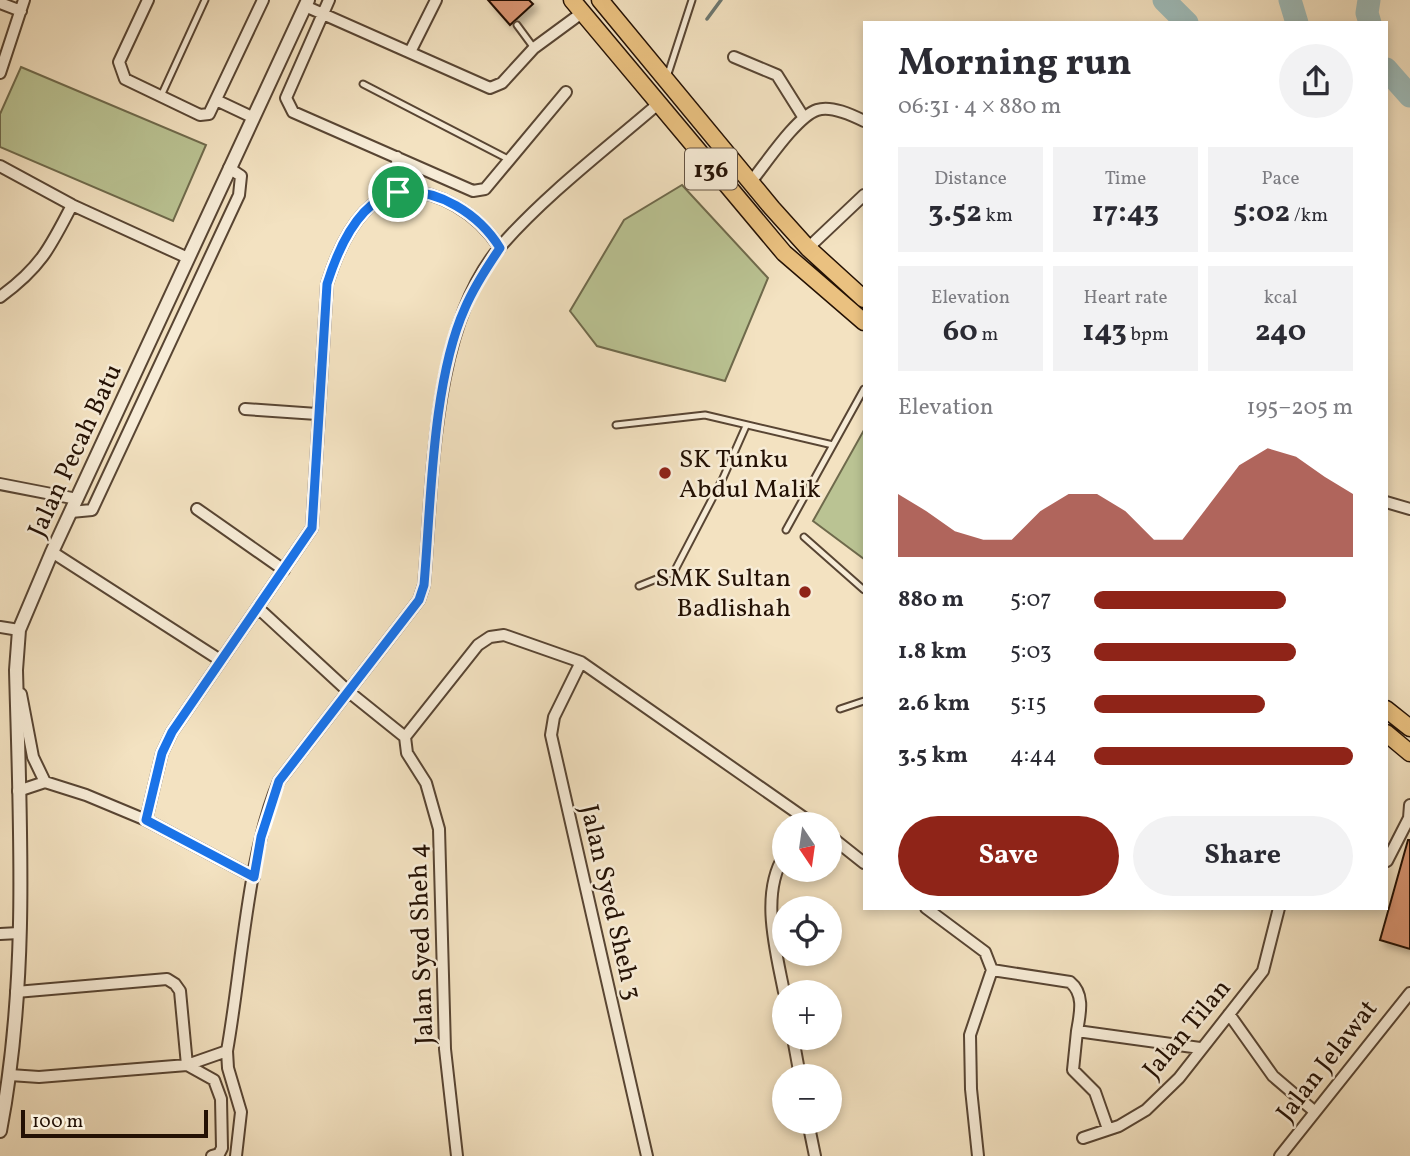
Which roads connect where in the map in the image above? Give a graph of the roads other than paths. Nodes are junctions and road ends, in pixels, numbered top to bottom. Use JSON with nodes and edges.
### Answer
{"nodes":[{"id":1,"x":148,"y":0,"type":"edge"},
{"id":2,"x":205,"y":0,"type":"edge"},
{"id":3,"x":263,"y":0,"type":"edge"},
{"id":4,"x":329,"y":0,"type":"edge"},
{"id":5,"x":436,"y":0,"type":"edge"},
{"id":6,"x":600,"y":0,"type":"edge"},
{"id":7,"x":692,"y":0,"type":"edge"},
{"id":8,"x":0,"y":3,"type":"edge"},
{"id":9,"x":307,"y":3,"type":"edge"},
{"id":10,"x":23,"y":5,"type":"edge"},
{"id":11,"x":578,"y":6,"type":"edge"},
{"id":12,"x":323,"y":14,"type":"junction"},
{"id":13,"x":517,"y":25,"type":"dead end"},
{"id":14,"x":534,"y":48,"type":"junction"},
{"id":15,"x":410,"y":52,"type":"junction"},
{"id":16,"x":734,"y":57,"type":"dead end"},
{"id":17,"x":0,"y":73,"type":"edge"},
{"id":18,"x":667,"y":78,"type":"junction"},
{"id":19,"x":363,"y":84,"type":"dead end"},
{"id":20,"x":566,"y":92,"type":"dead end"},
{"id":21,"x":161,"y":96,"type":"junction"},
{"id":22,"x":216,"y":100,"type":"junction"},
{"id":23,"x":658,"y":104,"type":"junction"},
{"id":24,"x":862,"y":116,"type":"edge"},
{"id":25,"x":252,"y":117,"type":"junction"},
{"id":26,"x":804,"y":118,"type":"junction"},
{"id":27,"x":397,"y":157,"type":"junction"},
{"id":28,"x":508,"y":159,"type":"junction"},
{"id":29,"x":0,"y":166,"type":"edge"},
{"id":30,"x":229,"y":168,"type":"junction"},
{"id":31,"x":750,"y":183,"type":"junction"},
{"id":32,"x":398,"y":192,"type":"junction"},
{"id":33,"x":863,"y":196,"type":"edge"},
{"id":34,"x":72,"y":205,"type":"junction"},
{"id":35,"x":500,"y":248,"type":"junction"},
{"id":36,"x":808,"y":248,"type":"junction"},
{"id":37,"x":188,"y":258,"type":"junction"},
{"id":38,"x":0,"y":296,"type":"edge"},
{"id":39,"x":863,"y":298,"type":"edge"},
{"id":40,"x":863,"y":321,"type":"edge"},
{"id":41,"x":863,"y":391,"type":"edge"},
{"id":42,"x":245,"y":409,"type":"dead end"},
{"id":43,"x":317,"y":414,"type":"junction"},
{"id":44,"x":616,"y":425,"type":"dead end"},
{"id":45,"x":746,"y":426,"type":"junction"},
{"id":46,"x":833,"y":445,"type":"junction"},
{"id":47,"x":0,"y":484,"type":"edge"},
{"id":48,"x":77,"y":499,"type":"junction"},
{"id":49,"x":1388,"y":503,"type":"edge"},
{"id":50,"x":197,"y":509,"type":"dead end"},
{"id":51,"x":1410,"y":509,"type":"edge"},
{"id":52,"x":71,"y":512,"type":"junction"},
{"id":53,"x":786,"y":530,"type":"dead end"},
{"id":54,"x":804,"y":537,"type":"dead end"},
{"id":55,"x":52,"y":552,"type":"junction"},
{"id":56,"x":284,"y":570,"type":"junction"},
{"id":57,"x":639,"y":586,"type":"dead end"},
{"id":58,"x":863,"y":589,"type":"edge"},
{"id":59,"x":258,"y":608,"type":"junction"},
{"id":60,"x":0,"y":627,"type":"edge"},
{"id":61,"x":19,"y":630,"type":"junction"},
{"id":62,"x":220,"y":660,"type":"junction"},
{"id":63,"x":581,"y":662,"type":"junction"},
{"id":64,"x":16,"y":670,"type":"junction"},
{"id":65,"x":349,"y":692,"type":"junction"},
{"id":66,"x":863,"y":701,"type":"edge"},
{"id":67,"x":840,"y":709,"type":"dead end"},
{"id":68,"x":1388,"y":710,"type":"edge"},
{"id":69,"x":1408,"y":722,"type":"edge"},
{"id":70,"x":1388,"y":735,"type":"edge"},
{"id":71,"x":405,"y":737,"type":"junction"},
{"id":72,"x":1410,"y":753,"type":"edge"},
{"id":73,"x":45,"y":782,"type":"junction"},
{"id":74,"x":19,"y":791,"type":"junction"},
{"id":75,"x":1410,"y":805,"type":"edge"},
{"id":76,"x":792,"y":812,"type":"edge"},
{"id":77,"x":146,"y":820,"type":"junction"},
{"id":78,"x":842,"y":846,"type":"edge"},
{"id":79,"x":1388,"y":859,"type":"edge"},
{"id":80,"x":863,"y":862,"type":"edge"},
{"id":81,"x":254,"y":877,"type":"junction"},
{"id":82,"x":774,"y":882,"type":"edge"},
{"id":83,"x":929,"y":910,"type":"edge"},
{"id":84,"x":1278,"y":910,"type":"edge"},
{"id":85,"x":19,"y":933,"type":"junction"},
{"id":86,"x":0,"y":934,"type":"edge"},
{"id":87,"x":991,"y":966,"type":"junction"},
{"id":88,"x":782,"y":980,"type":"edge"},
{"id":89,"x":16,"y":992,"type":"junction"},
{"id":90,"x":1410,"y":993,"type":"edge"},
{"id":91,"x":1229,"y":1014,"type":"junction"},
{"id":92,"x":1077,"y":1031,"type":"junction"},
{"id":93,"x":1200,"y":1048,"type":"junction"},
{"id":94,"x":226,"y":1051,"type":"junction"},
{"id":95,"x":187,"y":1065,"type":"junction"},
{"id":96,"x":10,"y":1075,"type":"junction"},
{"id":97,"x":1314,"y":1111,"type":"junction"},
{"id":98,"x":1108,"y":1129,"type":"junction"},
{"id":99,"x":0,"y":1131,"type":"edge"},
{"id":100,"x":810,"y":1134,"type":"edge"},
{"id":101,"x":1083,"y":1138,"type":"dead end"},
{"id":102,"x":212,"y":1156,"type":"edge"},
{"id":103,"x":236,"y":1156,"type":"edge"},
{"id":104,"x":457,"y":1156,"type":"edge"},
{"id":105,"x":647,"y":1156,"type":"edge"},
{"id":106,"x":815,"y":1156,"type":"edge"},
{"id":107,"x":978,"y":1156,"type":"edge"},
{"id":108,"x":1280,"y":1156,"type":"edge"}],
"edges":[{"from":1,"to":21,"type":"street"},
{"from":2,"to":21,"type":"lane"},
{"from":3,"to":22,"type":"street"},
{"from":4,"to":12,"type":"street"},
{"from":5,"to":15,"type":"street"},
{"from":6,"to":18,"type":"main road","number":"136"},
{"from":7,"to":18,"type":"lane"},
{"from":8,"to":10,"type":"street"},
{"from":9,"to":12,"type":"street"},
{"from":9,"to":25,"type":"street","name":"Jalan Pecah Batu"},
{"from":10,"to":17,"type":"street"},
{"from":11,"to":14,"type":"street"},
{"from":11,"to":23,"type":"main road","number":"136"},
{"from":12,"to":15,"type":"street"},
{"from":12,"to":27,"type":"street"},
{"from":13,"to":14,"type":"lane"},
{"from":14,"to":15,"type":"street"},
{"from":16,"to":26,"type":"street"},
{"from":18,"to":31,"type":"main road","number":"136"},
{"from":19,"to":28,"type":"lane"},
{"from":20,"to":28,"type":"street"},
{"from":21,"to":22,"type":"street"},
{"from":22,"to":25,"type":"street"},
{"from":23,"to":35,"type":"street"},
{"from":23,"to":40,"type":"main road","number":"136"},
{"from":24,"to":26,"type":"street"},
{"from":25,"to":30,"type":"street","name":"Jalan Pecah Batu"},
{"from":26,"to":31,"type":"street"},
{"from":27,"to":28,"type":"street"},
{"from":27,"to":32,"type":"street"},
{"from":29,"to":34,"type":"street"},
{"from":30,"to":37,"type":"street","name":"Jalan Pecah Batu"},
{"from":30,"to":52,"type":"street"},
{"from":31,"to":36,"type":"main road","number":"136"},
{"from":32,"to":35,"type":"street"},
{"from":32,"to":43,"type":"street"},
{"from":33,"to":36,"type":"street"},
{"from":34,"to":37,"type":"street"},
{"from":34,"to":38,"type":"street"},
{"from":35,"to":65,"type":"street"},
{"from":36,"to":39,"type":"main road","number":"136"},
{"from":37,"to":48,"type":"street","name":"Jalan Pecah Batu"},
{"from":41,"to":46,"type":"lane"},
{"from":42,"to":43,"type":"street"},
{"from":43,"to":56,"type":"street"},
{"from":44,"to":45,"type":"lane"},
{"from":45,"to":46,"type":"lane"},
{"from":45,"to":57,"type":"lane"},
{"from":46,"to":53,"type":"lane"},
{"from":47,"to":48,"type":"street"},
{"from":48,"to":52,"type":"street","name":"Jalan Pecah Batu"},
{"from":49,"to":51,"type":"street"},
{"from":50,"to":56,"type":"street"},
{"from":52,"to":55,"type":"street","name":"Jalan Pecah Batu"},
{"from":54,"to":58,"type":"lane"},
{"from":55,"to":61,"type":"street","name":"Jalan Pecah Batu"},
{"from":55,"to":62,"type":"street"},
{"from":56,"to":59,"type":"street"},
{"from":59,"to":62,"type":"street"},
{"from":59,"to":65,"type":"street"},
{"from":60,"to":61,"type":"street"},
{"from":61,"to":64,"type":"street","name":"Jalan Pecah Batu"},
{"from":62,"to":77,"type":"street"},
{"from":63,"to":71,"type":"street"},
{"from":63,"to":76,"type":"street"},
{"from":63,"to":105,"type":"street","name":"Jalan Syed Sheh 3"},
{"from":64,"to":73,"type":"street"},
{"from":64,"to":74,"type":"street","name":"Jalan Pecah Batu"},
{"from":65,"to":71,"type":"street"},
{"from":65,"to":81,"type":"street"},
{"from":66,"to":67,"type":"lane"},
{"from":68,"to":69,"type":"main road"},
{"from":70,"to":72,"type":"main road"},
{"from":71,"to":104,"type":"street","name":"Jalan Syed Sheh 4"},
{"from":73,"to":74,"type":"street"},
{"from":73,"to":77,"type":"street"},
{"from":74,"to":85,"type":"street","name":"Jalan Pecah Batu"},
{"from":75,"to":79,"type":"street"},
{"from":77,"to":81,"type":"street"},
{"from":78,"to":80,"type":"street"},
{"from":81,"to":94,"type":"street"},
{"from":82,"to":88,"type":"street"},
{"from":83,"to":87,"type":"street"},
{"from":84,"to":91,"type":"street","name":"Jalan Tilan"},
{"from":85,"to":86,"type":"street"},
{"from":85,"to":89,"type":"street","name":"Jalan Pecah Batu"},
{"from":87,"to":92,"type":"street"},
{"from":87,"to":107,"type":"street"},
{"from":89,"to":95,"type":"street"},
{"from":89,"to":96,"type":"street","name":"Jalan Pecah Batu"},
{"from":90,"to":97,"type":"street","name":"Jalan Jelawat"},
{"from":91,"to":93,"type":"street","name":"Jalan Tilan"},
{"from":91,"to":97,"type":"street"},
{"from":92,"to":93,"type":"street"},
{"from":92,"to":98,"type":"street"},
{"from":93,"to":98,"type":"street","name":"Jalan Tilan"},
{"from":94,"to":95,"type":"street"},
{"from":94,"to":103,"type":"street"},
{"from":95,"to":96,"type":"street"},
{"from":95,"to":102,"type":"street"},
{"from":96,"to":99,"type":"street","name":"Jalan Pecah Batu"},
{"from":97,"to":108,"type":"street","name":"Jalan Jelawat"},
{"from":98,"to":101,"type":"street","name":"Jalan Tilan"},
{"from":100,"to":106,"type":"street"}]}
